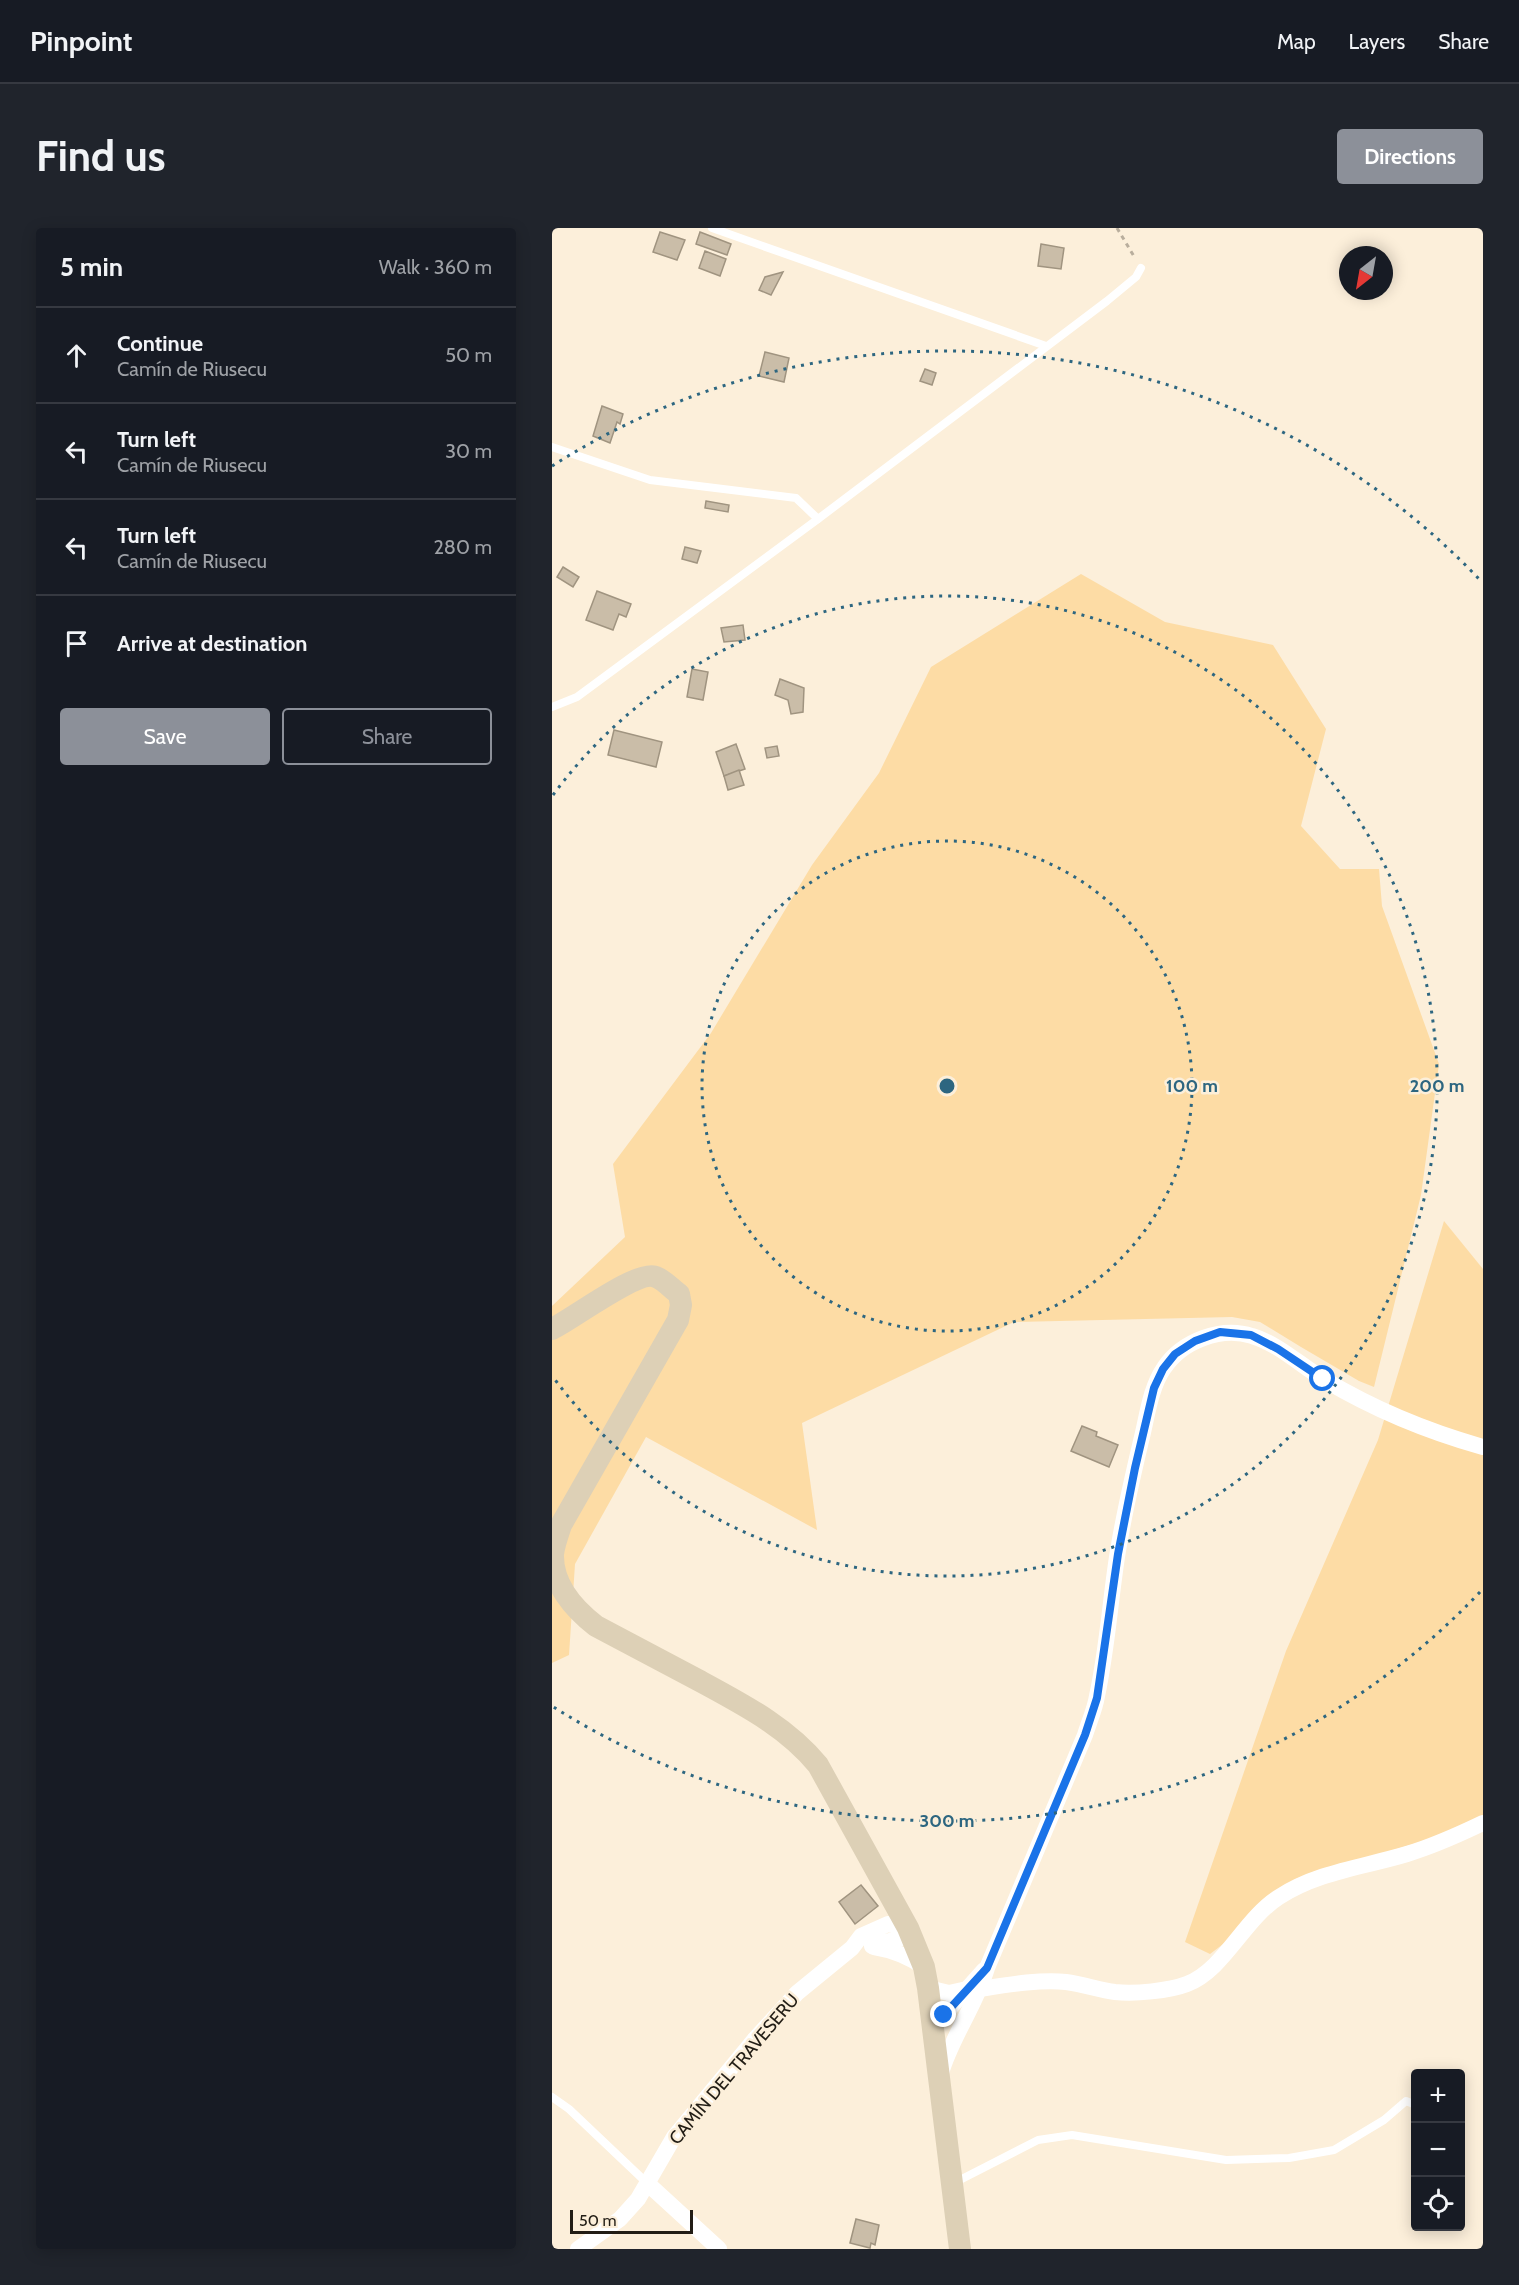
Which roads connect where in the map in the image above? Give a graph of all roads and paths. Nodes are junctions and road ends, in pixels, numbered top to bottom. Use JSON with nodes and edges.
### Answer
{"nodes":[{"id":1,"x":712,"y":228,"type":"edge"},
{"id":2,"x":1117,"y":228,"type":"edge"},
{"id":3,"x":1141,"y":268,"type":"joint"},
{"id":4,"x":1046,"y":346,"type":"junction"},
{"id":5,"x":552,"y":447,"type":"edge"},
{"id":6,"x":818,"y":519,"type":"junction"},
{"id":7,"x":552,"y":707,"type":"edge"},
{"id":8,"x":552,"y":1329,"type":"edge"},
{"id":9,"x":1483,"y":1448,"type":"edge"},
{"id":10,"x":1483,"y":1823,"type":"edge"},
{"id":11,"x":908,"y":1928,"type":"junction"},
{"id":12,"x":872,"y":1946,"type":"junction"},
{"id":13,"x":852,"y":1948,"type":"junction"},
{"id":14,"x":926,"y":1978,"type":"junction"},
{"id":15,"x":973,"y":1989,"type":"junction"},
{"id":16,"x":967,"y":2014,"type":"junction"},
{"id":17,"x":933,"y":2027,"type":"junction"},
{"id":18,"x":939,"y":2080,"type":"junction"},
{"id":19,"x":552,"y":2097,"type":"edge"},
{"id":20,"x":1411,"y":2103,"type":"edge"},
{"id":21,"x":647,"y":2183,"type":"junction"},
{"id":22,"x":952,"y":2184,"type":"junction"},
{"id":23,"x":579,"y":2249,"type":"edge"},
{"id":24,"x":719,"y":2249,"type":"edge"},
{"id":25,"x":960,"y":2249,"type":"edge"}],
"edges":[{"from":1,"to":4,"type":"lane"},
{"from":2,"to":3,"type":"path"},
{"from":3,"to":4,"type":"lane"},
{"from":4,"to":6,"type":"lane"},
{"from":5,"to":6,"type":"lane"},
{"from":6,"to":7,"type":"lane"},
{"from":8,"to":11,"type":"street"},
{"from":9,"to":15,"type":"street"},
{"from":10,"to":15,"type":"street"},
{"from":11,"to":12,"type":"street"},
{"from":11,"to":13,"type":"street","name":"CAMÍN DEL TRAVESERU"},
{"from":11,"to":14,"type":"street"},
{"from":12,"to":13,"type":"street"},
{"from":12,"to":14,"type":"street"},
{"from":13,"to":21,"type":"street","name":"CAMÍN DEL TRAVESERU"},
{"from":14,"to":15,"type":"street"},
{"from":14,"to":17,"type":"street"},
{"from":15,"to":16,"type":"street"},
{"from":15,"to":17,"type":"street"},
{"from":16,"to":17,"type":"street"},
{"from":16,"to":18,"type":"street"},
{"from":17,"to":18,"type":"street"},
{"from":18,"to":22,"type":"street"},
{"from":19,"to":21,"type":"lane"},
{"from":20,"to":22,"type":"lane"},
{"from":21,"to":23,"type":"street","name":"CAMÍN DEL TRAVESERU"},
{"from":21,"to":24,"type":"street"},
{"from":22,"to":25,"type":"street"}]}
